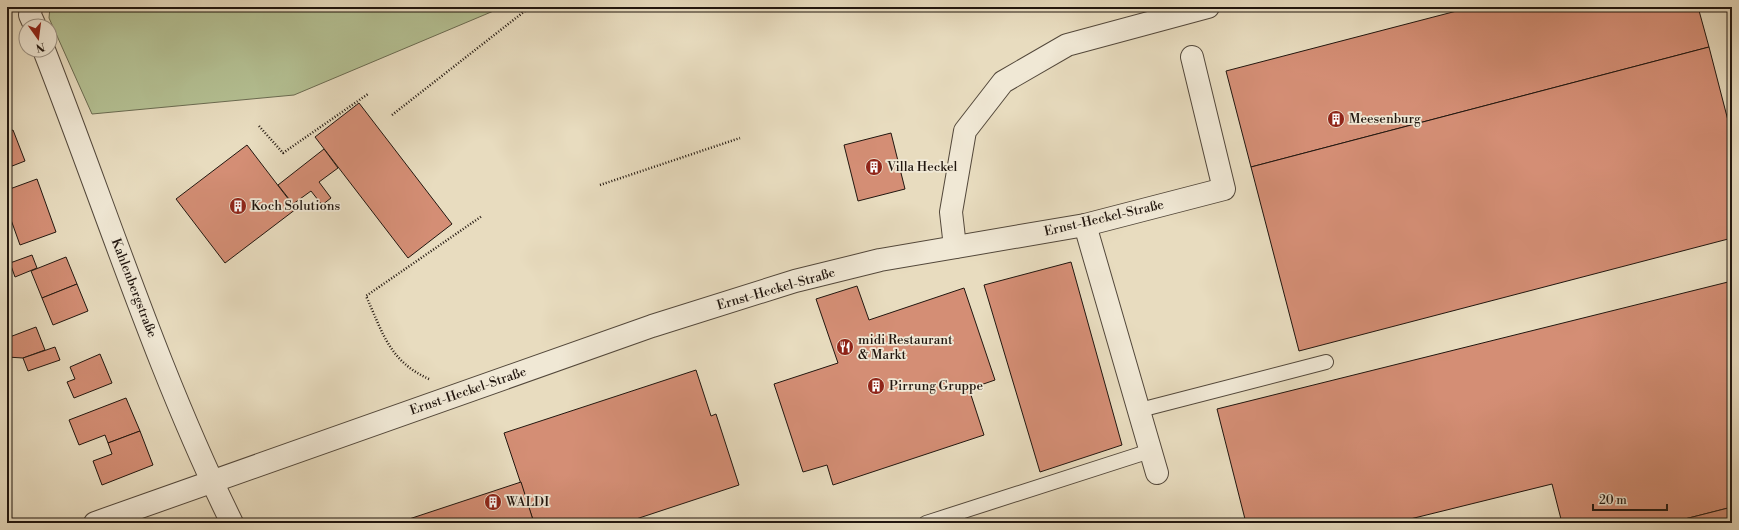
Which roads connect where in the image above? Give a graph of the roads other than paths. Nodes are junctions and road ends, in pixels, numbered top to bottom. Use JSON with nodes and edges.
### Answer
{"nodes":[{"id":1,"x":31,"y":7,"type":"edge"},
{"id":2,"x":1208,"y":7,"type":"edge"},
{"id":3,"x":31,"y":18,"type":"edge"},
{"id":4,"x":1192,"y":57,"type":"dead end"},
{"id":5,"x":47,"y":58,"type":"edge"},
{"id":6,"x":1086,"y":225,"type":"junction"},
{"id":7,"x":955,"y":247,"type":"junction"},
{"id":8,"x":1326,"y":362,"type":"dead end"},
{"id":9,"x":1140,"y":410,"type":"junction"},
{"id":10,"x":1150,"y":451,"type":"junction"},
{"id":11,"x":1157,"y":473,"type":"dead end"},
{"id":12,"x":211,"y":482,"type":"junction"},
{"id":13,"x":95,"y":523,"type":"edge"},
{"id":14,"x":232,"y":523,"type":"edge"},
{"id":15,"x":926,"y":523,"type":"edge"}],
"edges":[{"from":1,"to":3,"type":"street"},
{"from":2,"to":7,"type":"street"},
{"from":4,"to":6,"type":"street","name":"Ernst-Heckel-Straße"},
{"from":5,"to":12,"type":"street","name":"Kahlenbergstraße"},
{"from":6,"to":7,"type":"street","name":"Ernst-Heckel-Straße"},
{"from":6,"to":9,"type":"street"},
{"from":7,"to":12,"type":"street","name":"Ernst-Heckel-Straße"},
{"from":8,"to":9,"type":"lane"},
{"from":9,"to":10,"type":"street"},
{"from":10,"to":11,"type":"street"},
{"from":10,"to":15,"type":"lane"},
{"from":12,"to":13,"type":"street","name":"Ernst-Heckel-Straße"},
{"from":12,"to":14,"type":"street","name":"Kahlenbergstraße"}]}
